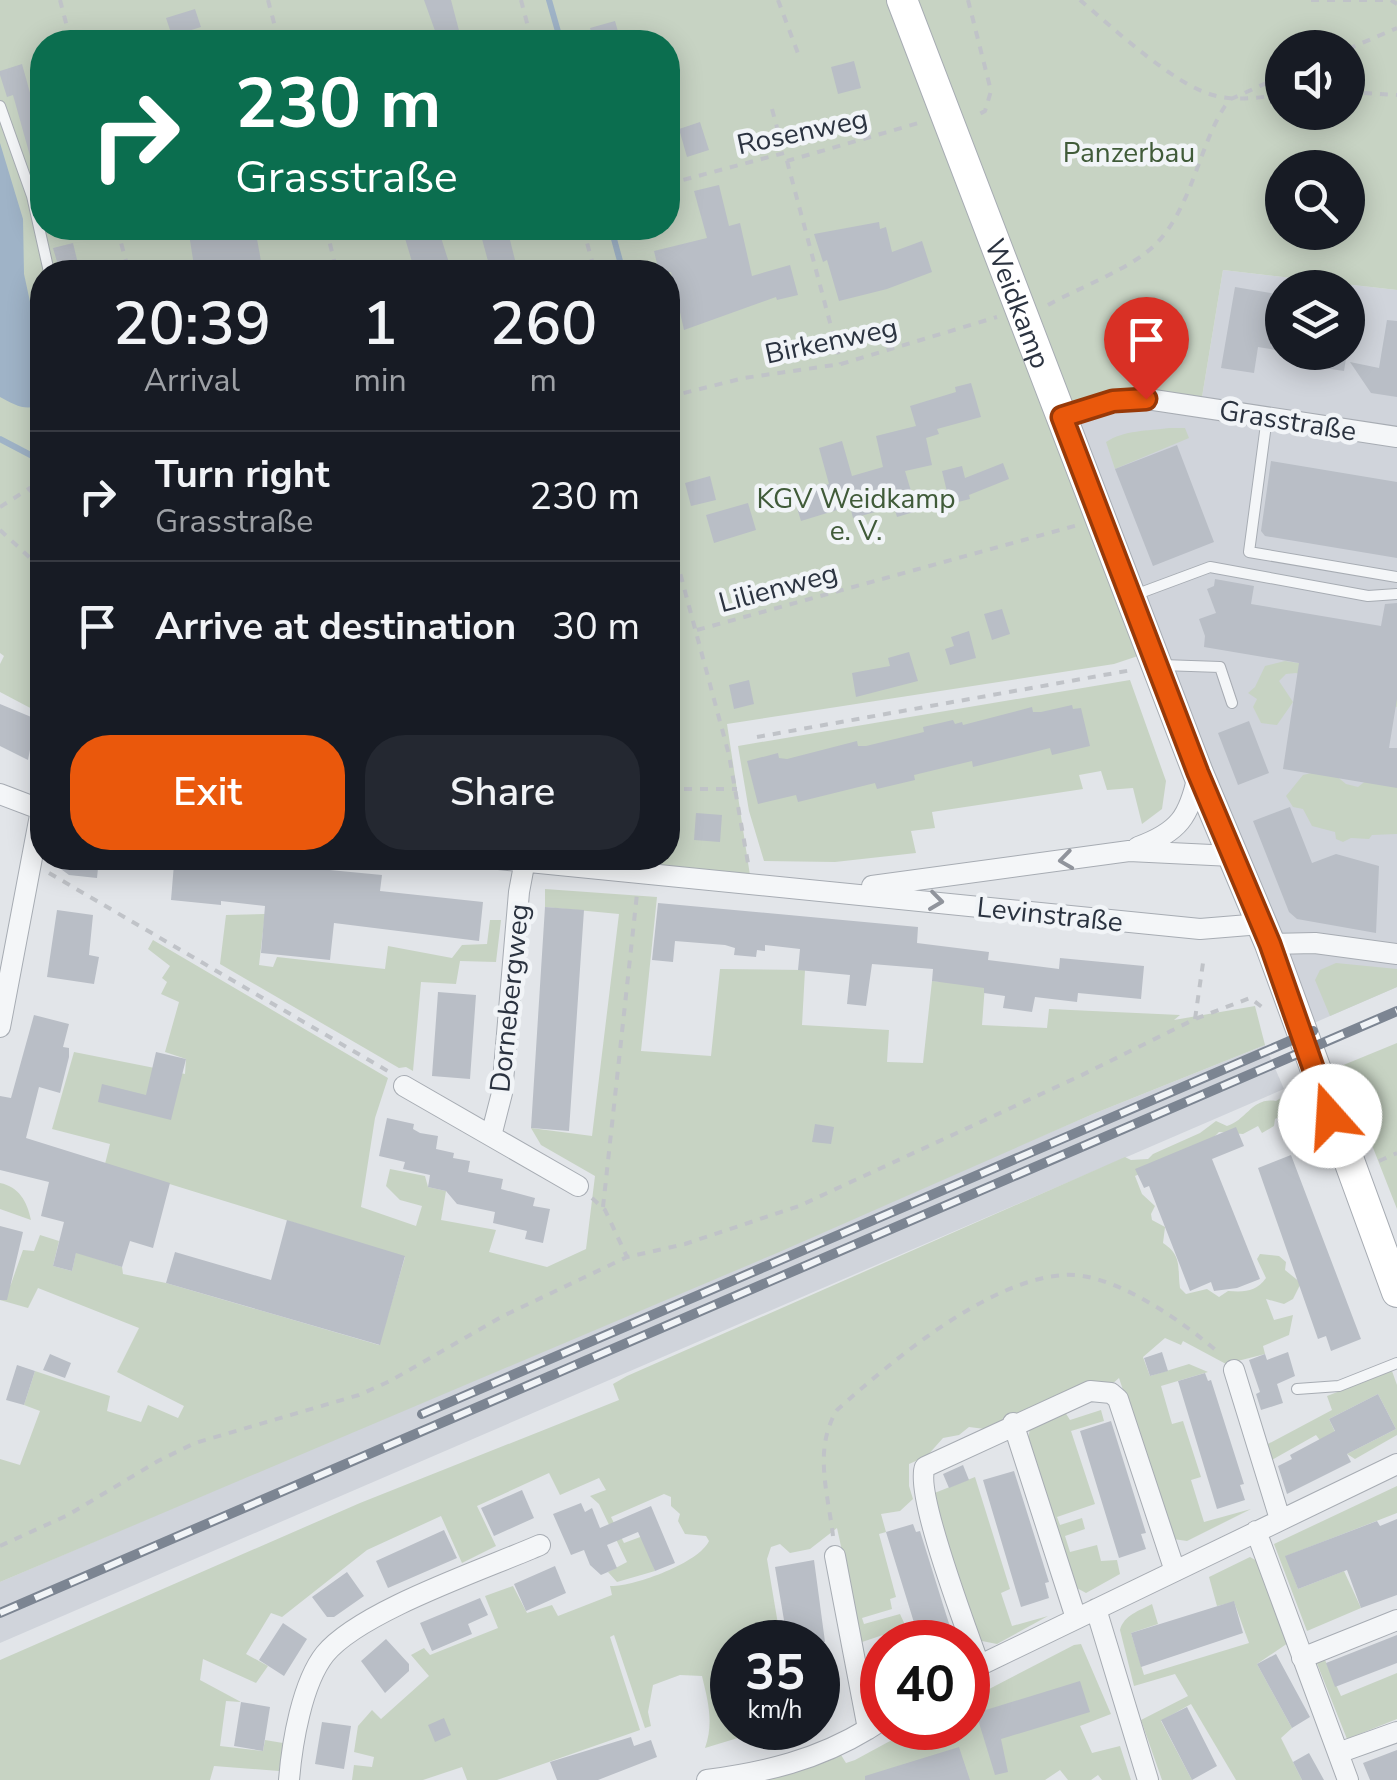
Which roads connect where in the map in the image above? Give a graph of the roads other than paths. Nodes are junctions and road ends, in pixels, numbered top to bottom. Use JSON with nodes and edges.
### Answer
{"nodes":[{"id":1,"x":902,"y":0,"type":"edge"},
{"id":2,"x":0,"y":106,"type":"edge"},
{"id":3,"x":30,"y":190,"type":"edge"},
{"id":4,"x":1062,"y":417,"type":"junction"},
{"id":5,"x":1268,"y":417,"type":"junction"},
{"id":6,"x":1397,"y":437,"type":"edge"},
{"id":7,"x":1397,"y":577,"type":"edge"},
{"id":8,"x":1397,"y":594,"type":"edge"},
{"id":9,"x":1131,"y":596,"type":"junction"},
{"id":10,"x":1156,"y":665,"type":"junction"},
{"id":11,"x":1232,"y":703,"type":"dead end"},
{"id":12,"x":1198,"y":773,"type":"junction"},
{"id":13,"x":0,"y":794,"type":"edge"},
{"id":14,"x":30,"y":804,"type":"edge"},
{"id":15,"x":1129,"y":850,"type":"junction"},
{"id":16,"x":1232,"y":856,"type":"junction"},
{"id":17,"x":30,"y":862,"type":"edge"},
{"id":18,"x":523,"y":870,"type":"edge"},
{"id":19,"x":613,"y":870,"type":"edge"},
{"id":20,"x":839,"y":890,"type":"junction"},
{"id":21,"x":1265,"y":934,"type":"junction"},
{"id":22,"x":1397,"y":954,"type":"edge"},
{"id":23,"x":0,"y":1027,"type":"edge"},
{"id":24,"x":404,"y":1086,"type":"road end"},
{"id":25,"x":491,"y":1136,"type":"junction"},
{"id":26,"x":578,"y":1186,"type":"road end"},
{"id":27,"x":1397,"y":1292,"type":"edge"},
{"id":28,"x":1397,"y":1363,"type":"edge"},
{"id":29,"x":1234,"y":1370,"type":"road end"},
{"id":30,"x":1297,"y":1389,"type":"dead end"},
{"id":31,"x":1013,"y":1423,"type":"junction"},
{"id":32,"x":1397,"y":1464,"type":"edge"},
{"id":33,"x":1280,"y":1519,"type":"junction"},
{"id":34,"x":1256,"y":1532,"type":"junction"},
{"id":35,"x":540,"y":1546,"type":"dead end"},
{"id":36,"x":835,"y":1556,"type":"road end"},
{"id":37,"x":1174,"y":1570,"type":"junction"},
{"id":38,"x":1086,"y":1613,"type":"junction"},
{"id":39,"x":960,"y":1620,"type":"edge"},
{"id":40,"x":1397,"y":1620,"type":"edge"},
{"id":41,"x":1302,"y":1658,"type":"junction"},
{"id":42,"x":990,"y":1660,"type":"edge"},
{"id":43,"x":860,"y":1661,"type":"edge"},
{"id":44,"x":1397,"y":1732,"type":"edge"},
{"id":45,"x":860,"y":1733,"type":"edge"},
{"id":46,"x":1338,"y":1753,"type":"junction"},
{"id":47,"x":288,"y":1780,"type":"edge"},
{"id":48,"x":707,"y":1780,"type":"edge"},
{"id":49,"x":1148,"y":1780,"type":"edge"},
{"id":50,"x":1348,"y":1780,"type":"edge"}],
"edges":[{"from":1,"to":4,"type":"street","name":"Weidkamp"},
{"from":2,"to":3,"type":"lane"},
{"from":4,"to":5,"type":"street","name":"Grasstraße"},
{"from":4,"to":9,"type":"street","name":"Weidkamp"},
{"from":5,"to":6,"type":"street","name":"Grasstraße"},
{"from":5,"to":7,"type":"lane"},
{"from":8,"to":9,"type":"lane"},
{"from":9,"to":10,"type":"street","name":"Weidkamp"},
{"from":10,"to":11,"type":"lane"},
{"from":10,"to":12,"type":"street","name":"Weidkamp"},
{"from":12,"to":15,"type":"street","name":"Levinstraße"},
{"from":12,"to":16,"type":"street","name":"Weidkamp"},
{"from":13,"to":14,"type":"street"},
{"from":15,"to":16,"type":"street","name":"Levinstraße"},
{"from":15,"to":20,"type":"street","name":"Levinstraße","one_way":true},
{"from":16,"to":21,"type":"street","name":"Weidkamp"},
{"from":17,"to":23,"type":"street"},
{"from":18,"to":25,"type":"street","name":"Dornebergweg"},
{"from":19,"to":20,"type":"street","name":"Levinstraße"},
{"from":20,"to":21,"type":"street","name":"Levinstraße","one_way":true},
{"from":21,"to":22,"type":"street"},
{"from":21,"to":27,"type":"street","name":"Weidkamp"},
{"from":24,"to":25,"type":"street","name":"Dornebergweg"},
{"from":25,"to":26,"type":"street","name":"Dornebergweg"},
{"from":28,"to":30,"type":"lane"},
{"from":29,"to":33,"type":"street"},
{"from":31,"to":37,"type":"street"},
{"from":31,"to":38,"type":"street"},
{"from":31,"to":39,"type":"street"},
{"from":32,"to":33,"type":"street"},
{"from":33,"to":34,"type":"street"},
{"from":34,"to":37,"type":"street"},
{"from":34,"to":41,"type":"street"},
{"from":35,"to":47,"type":"street"},
{"from":36,"to":43,"type":"street"},
{"from":37,"to":38,"type":"street"},
{"from":38,"to":42,"type":"street"},
{"from":38,"to":49,"type":"street"},
{"from":40,"to":41,"type":"street"},
{"from":41,"to":46,"type":"street"},
{"from":44,"to":46,"type":"street"},
{"from":45,"to":48,"type":"street"},
{"from":46,"to":50,"type":"street"}]}
